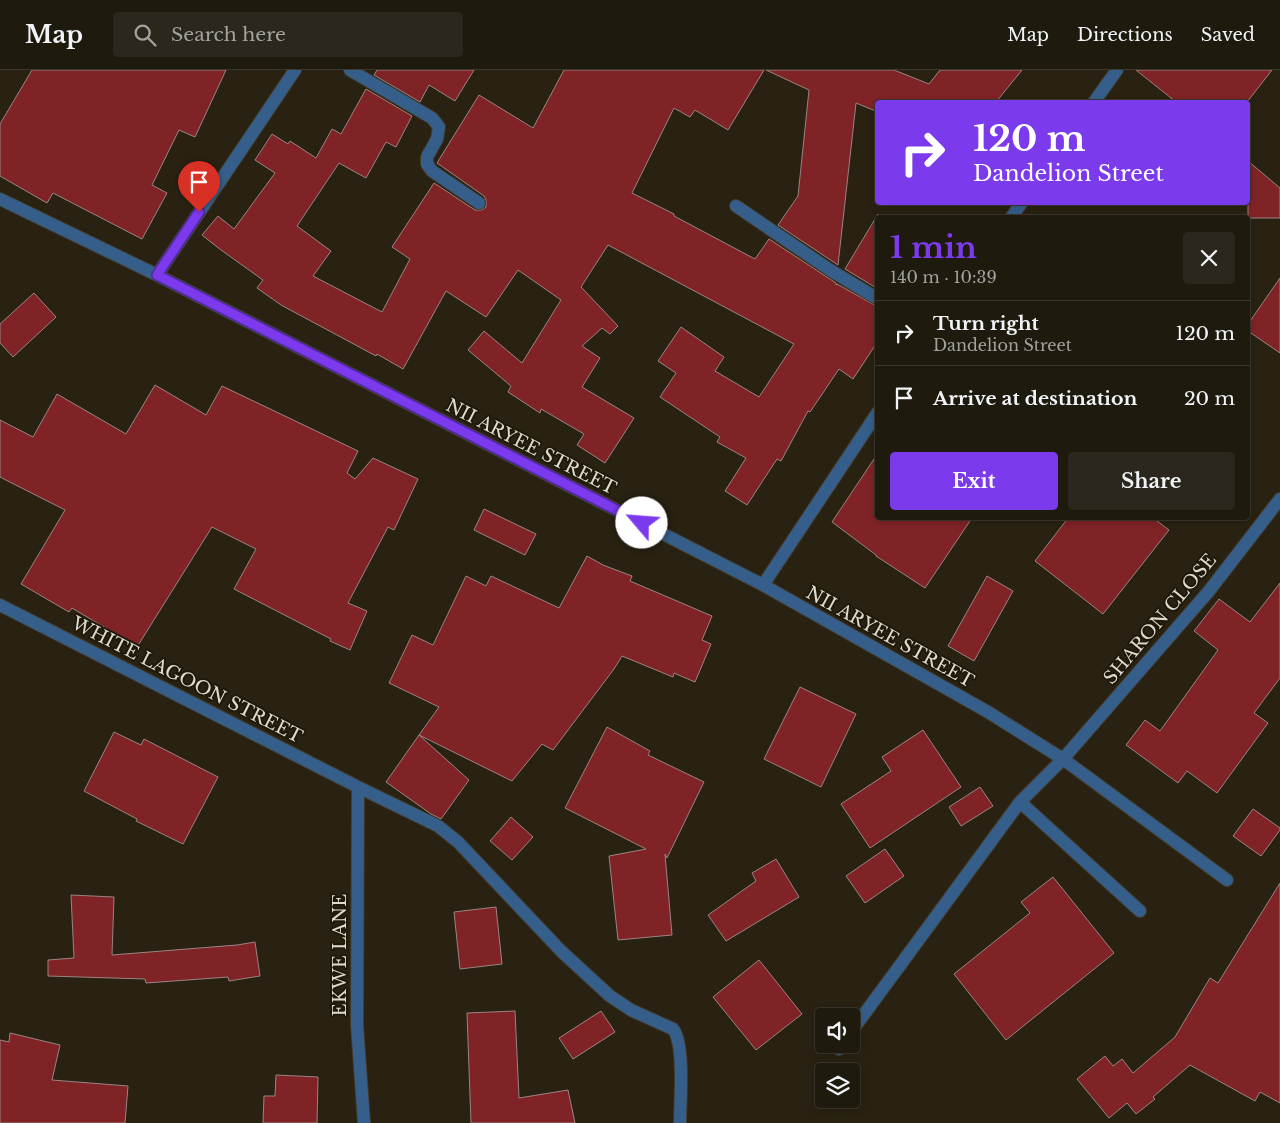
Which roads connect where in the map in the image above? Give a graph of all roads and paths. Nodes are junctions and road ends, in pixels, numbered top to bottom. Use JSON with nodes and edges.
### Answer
{"nodes":[{"id":1,"x":295,"y":70,"type":"edge"},
{"id":2,"x":350,"y":70,"type":"edge"},
{"id":3,"x":1118,"y":70,"type":"edge"},
{"id":4,"x":1096,"y":100,"type":"edge"},
{"id":5,"x":0,"y":199,"type":"edge"},
{"id":6,"x":478,"y":204,"type":"dead end"},
{"id":7,"x":736,"y":206,"type":"dead end"},
{"id":8,"x":157,"y":275,"type":"junction"},
{"id":9,"x":875,"y":296,"type":"edge"},
{"id":10,"x":875,"y":417,"type":"edge"},
{"id":11,"x":1280,"y":499,"type":"edge"},
{"id":12,"x":763,"y":586,"type":"junction"},
{"id":13,"x":0,"y":605,"type":"edge"},
{"id":14,"x":1062,"y":759,"type":"junction"},
{"id":15,"x":358,"y":787,"type":"junction"},
{"id":16,"x":1020,"y":802,"type":"junction"},
{"id":17,"x":1227,"y":880,"type":"dead end"},
{"id":18,"x":1140,"y":911,"type":"dead end"},
{"id":19,"x":860,"y":1020,"type":"edge"},
{"id":20,"x":364,"y":1123,"type":"edge"},
{"id":21,"x":680,"y":1123,"type":"edge"}],
"edges":[{"from":1,"to":8,"type":"street"},
{"from":2,"to":6,"type":"street"},
{"from":3,"to":4,"type":"street"},
{"from":5,"to":8,"type":"street","name":"NII ARYEE STREET"},
{"from":7,"to":9,"type":"street"},
{"from":8,"to":12,"type":"street","name":"NII ARYEE STREET"},
{"from":10,"to":12,"type":"street"},
{"from":11,"to":14,"type":"street","name":"SHARON CLOSE"},
{"from":12,"to":14,"type":"street","name":"NII ARYEE STREET"},
{"from":13,"to":15,"type":"street","name":"WHITE LAGOON STREET"},
{"from":14,"to":16,"type":"street","name":"SHARON CLOSE"},
{"from":14,"to":17,"type":"street","name":"NII ARYEE STREET"},
{"from":15,"to":20,"type":"street","name":"EKWE LANE"},
{"from":15,"to":21,"type":"street","name":"WHITE LAGOON STREET"},
{"from":16,"to":18,"type":"street"},
{"from":16,"to":19,"type":"street","name":"SHARON CLOSE"}]}
